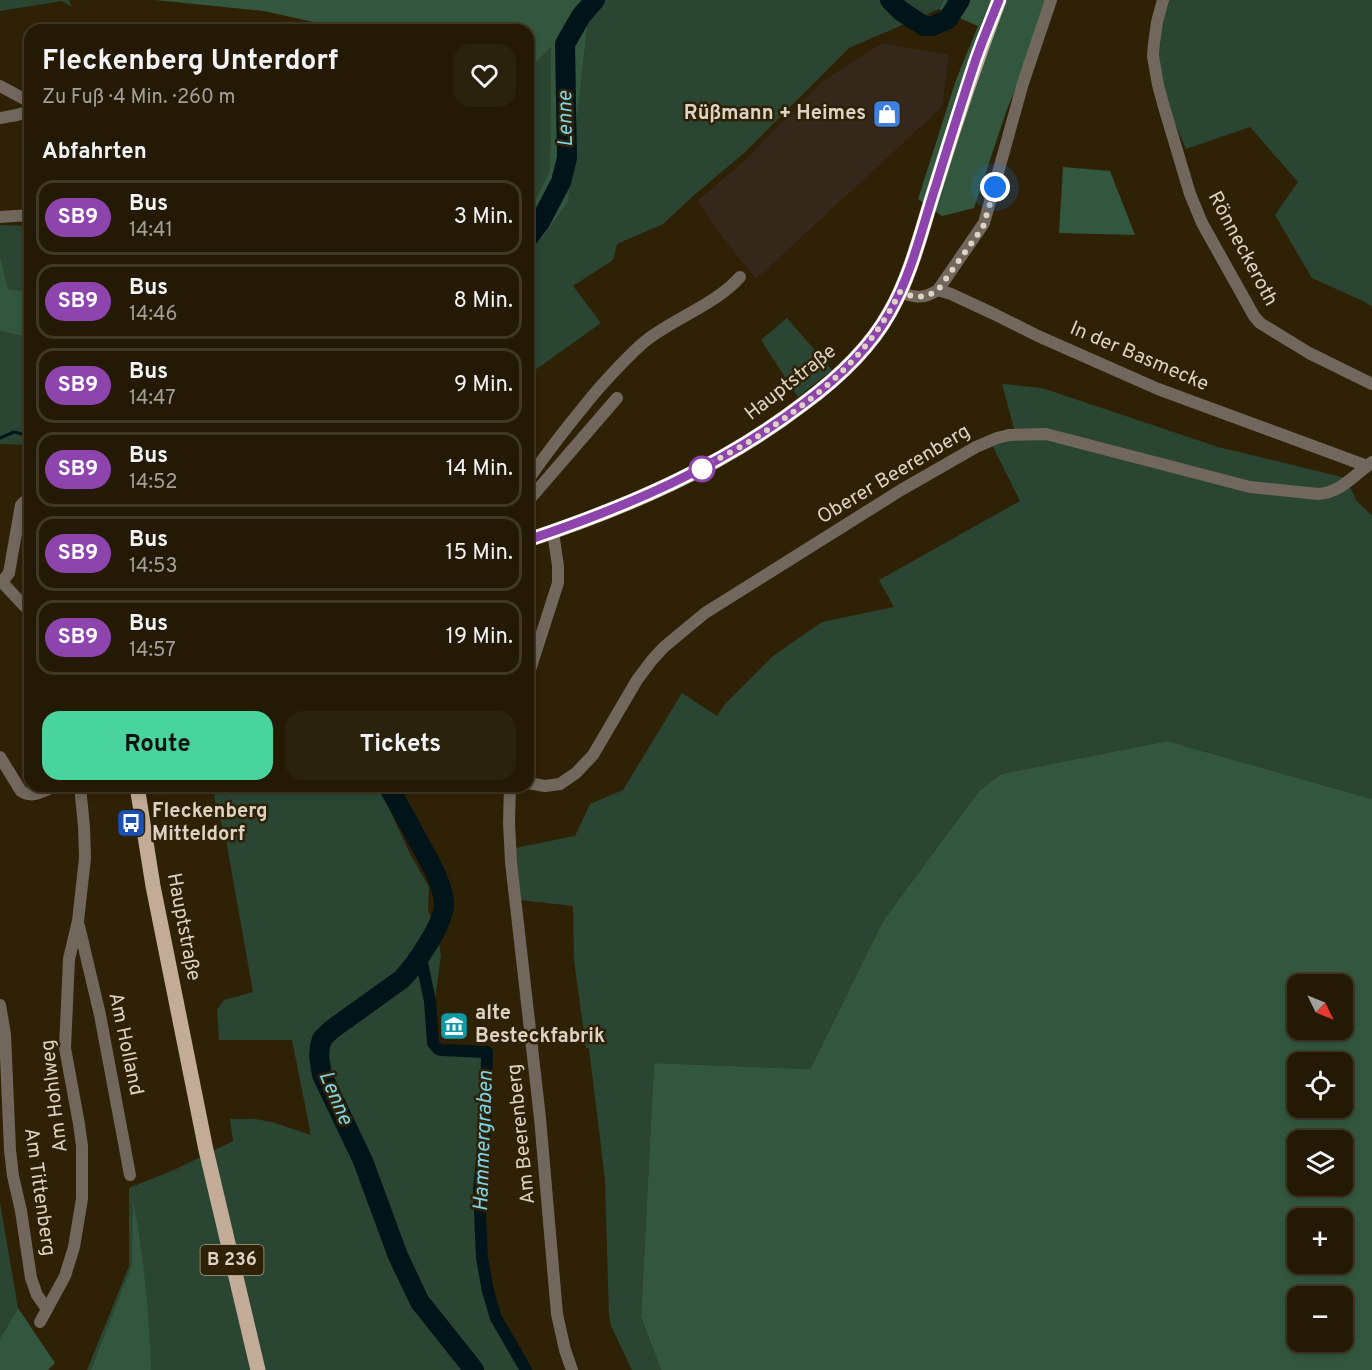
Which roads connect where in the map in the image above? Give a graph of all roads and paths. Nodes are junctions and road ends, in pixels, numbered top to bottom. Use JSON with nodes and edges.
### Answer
{"nodes":[{"id":1,"x":999,"y":0,"type":"edge"},
{"id":2,"x":1051,"y":0,"type":"edge"},
{"id":3,"x":1163,"y":0,"type":"edge"},
{"id":4,"x":0,"y":86,"type":"edge"},
{"id":5,"x":24,"y":99,"type":"edge"},
{"id":6,"x":24,"y":113,"type":"edge"},
{"id":7,"x":0,"y":118,"type":"edge"},
{"id":8,"x":24,"y":216,"type":"edge"},
{"id":9,"x":0,"y":217,"type":"edge"},
{"id":10,"x":740,"y":277,"type":"dead end"},
{"id":11,"x":938,"y":290,"type":"junction"},
{"id":12,"x":900,"y":292,"type":"junction"},
{"id":13,"x":1372,"y":384,"type":"edge"},
{"id":14,"x":617,"y":398,"type":"dead end"},
{"id":15,"x":1369,"y":464,"type":"edge"},
{"id":16,"x":534,"y":472,"type":"edge"},
{"id":17,"x":534,"y":494,"type":"edge"},
{"id":18,"x":24,"y":502,"type":"edge"},
{"id":19,"x":553,"y":532,"type":"junction"},
{"id":20,"x":534,"y":538,"type":"edge"},
{"id":21,"x":1,"y":581,"type":"edge"},
{"id":22,"x":24,"y":606,"type":"edge"},
{"id":23,"x":534,"y":657,"type":"edge"},
{"id":24,"x":0,"y":757,"type":"edge"},
{"id":25,"x":534,"y":784,"type":"edge"},
{"id":26,"x":41,"y":792,"type":"edge"},
{"id":27,"x":81,"y":792,"type":"edge"},
{"id":28,"x":138,"y":792,"type":"edge"},
{"id":29,"x":510,"y":792,"type":"edge"},
{"id":30,"x":78,"y":921,"type":"junction"},
{"id":31,"x":0,"y":1005,"type":"edge"},
{"id":32,"x":130,"y":1175,"type":"dead end"},
{"id":33,"x":47,"y":1309,"type":"junction"},
{"id":34,"x":40,"y":1322,"type":"dead end"},
{"id":35,"x":258,"y":1370,"type":"edge"},
{"id":36,"x":572,"y":1370,"type":"edge"}],
"edges":[{"from":1,"to":12,"type":"main road","name":"Hauptstraße"},
{"from":2,"to":11,"type":"street"},
{"from":3,"to":13,"type":"street","name":"Rönneckeroth"},
{"from":4,"to":5,"type":"street"},
{"from":6,"to":7,"type":"street"},
{"from":8,"to":9,"type":"street"},
{"from":10,"to":16,"type":"street"},
{"from":11,"to":12,"type":"street"},
{"from":11,"to":15,"type":"street","name":"In der Basmecke"},
{"from":12,"to":19,"type":"main road","name":"Hauptstraße"},
{"from":14,"to":17,"type":"street"},
{"from":15,"to":25,"type":"street","name":"Oberer Beerenberg"},
{"from":18,"to":21,"type":"street"},
{"from":19,"to":20,"type":"main road","name":"Hauptstraße"},
{"from":19,"to":23,"type":"street"},
{"from":21,"to":22,"type":"street"},
{"from":24,"to":26,"type":"street"},
{"from":27,"to":30,"type":"street","name":"Am Hohlweg"},
{"from":28,"to":35,"type":"main road","name":"Hauptstraße","number":"B 236"},
{"from":29,"to":36,"type":"street","name":"Am Beerenberg"},
{"from":30,"to":32,"type":"street","name":"Am Holland"},
{"from":30,"to":33,"type":"street","name":"Am Hohlweg"},
{"from":31,"to":33,"type":"street","name":"Am Tittenberg"},
{"from":33,"to":34,"type":"street","name":"Am Hohlweg"}]}
